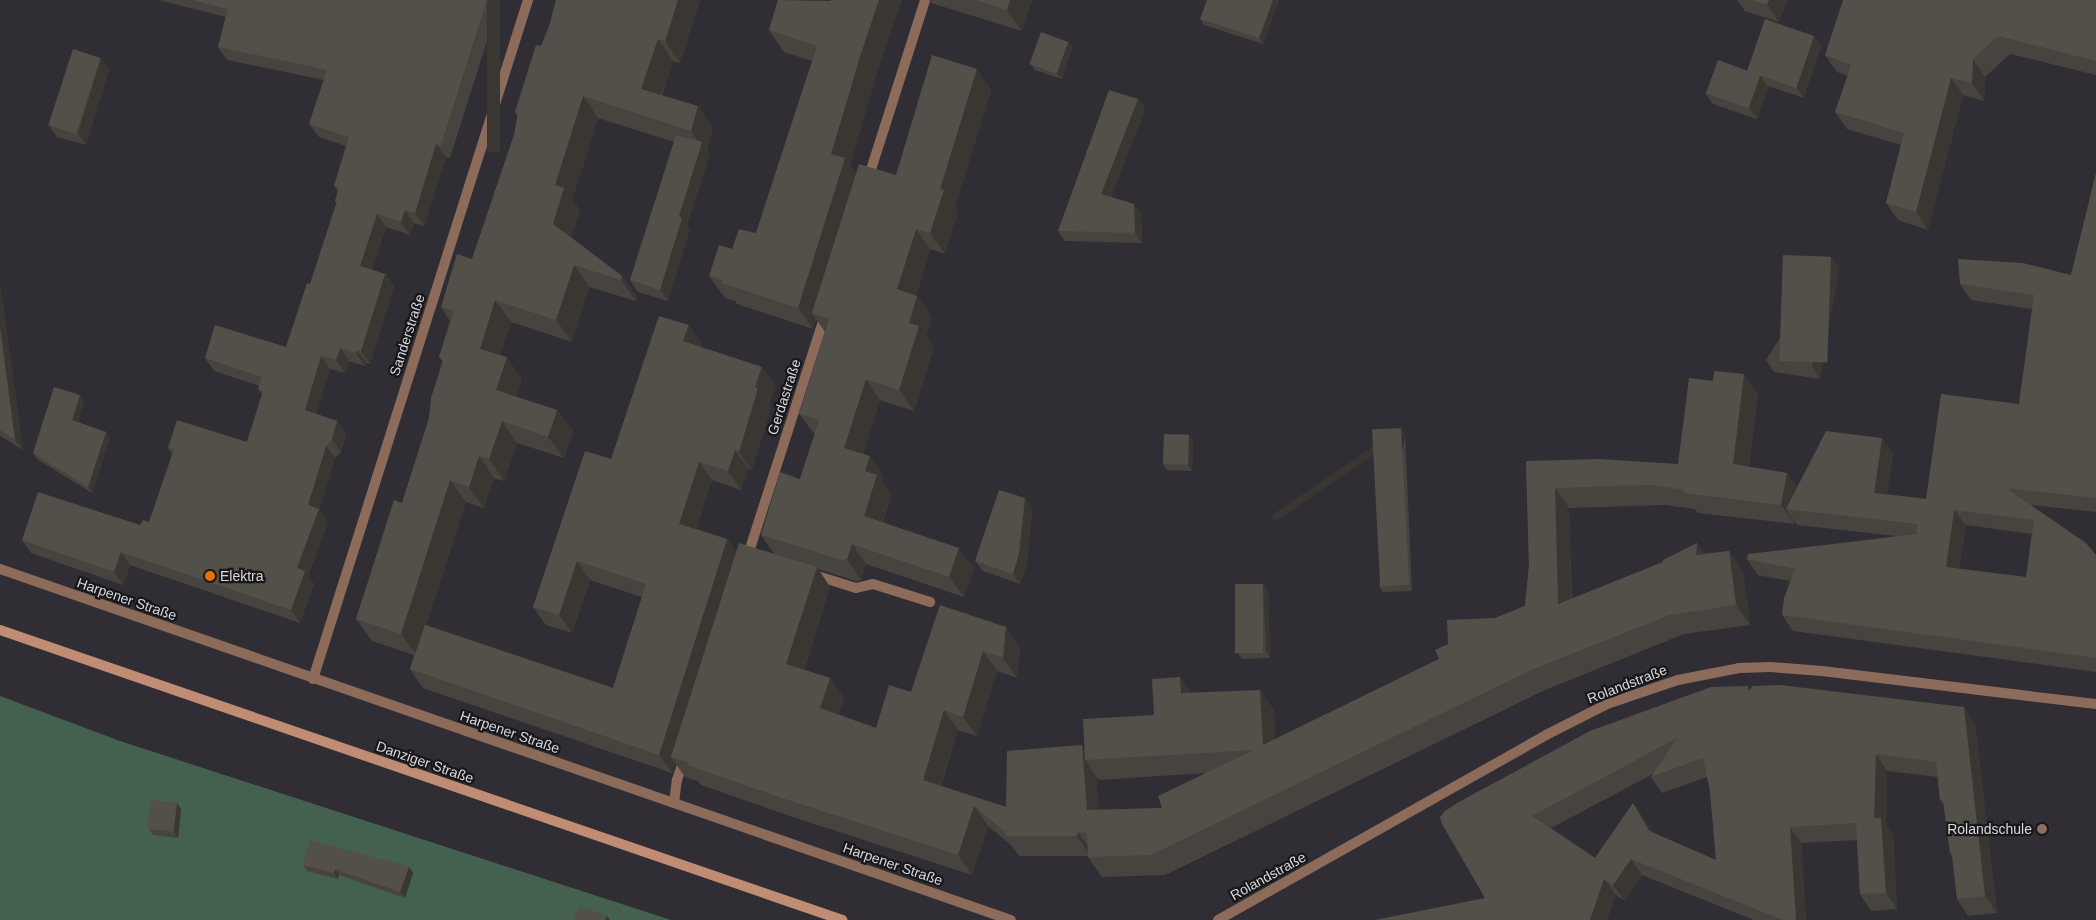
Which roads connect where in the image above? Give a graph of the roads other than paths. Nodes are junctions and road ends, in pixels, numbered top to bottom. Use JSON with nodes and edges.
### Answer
{"nodes":[{"id":1,"x":528,"y":0,"type":"edge"},
{"id":2,"x":925,"y":0,"type":"edge"},
{"id":3,"x":865,"y":188,"type":"edge"},
{"id":4,"x":829,"y":301,"type":"edge"},
{"id":5,"x":0,"y":569,"type":"edge"},
{"id":6,"x":804,"y":572,"type":"edge"},
{"id":7,"x":742,"y":573,"type":"edge"},
{"id":8,"x":930,"y":602,"type":"dead end"},
{"id":9,"x":0,"y":630,"type":"edge"},
{"id":10,"x":313,"y":679,"type":"junction"},
{"id":11,"x":2096,"y":704,"type":"edge"},
{"id":12,"x":686,"y":751,"type":"edge"},
{"id":13,"x":674,"y":803,"type":"junction"},
{"id":14,"x":1238,"y":909,"type":"junction"},
{"id":15,"x":842,"y":920,"type":"edge"},
{"id":16,"x":1011,"y":920,"type":"edge"},
{"id":17,"x":1218,"y":920,"type":"edge"},
{"id":18,"x":1235,"y":920,"type":"edge"}],
"edges":[{"from":1,"to":10,"type":"street","name":"Sanderstraße"},
{"from":2,"to":3,"type":"street"},
{"from":4,"to":7,"type":"street","name":"Gerdastraße"},
{"from":5,"to":10,"type":"street","name":"Harpener Straße"},
{"from":6,"to":8,"type":"street"},
{"from":9,"to":15,"type":"main road","name":"Danziger Straße"},
{"from":10,"to":13,"type":"street","name":"Harpener Straße"},
{"from":11,"to":14,"type":"street","name":"Rolandstraße"},
{"from":12,"to":13,"type":"street"},
{"from":13,"to":16,"type":"street","name":"Harpener Straße"},
{"from":14,"to":17,"type":"street","name":"Rolandstraße"},
{"from":14,"to":18,"type":"street"}]}
